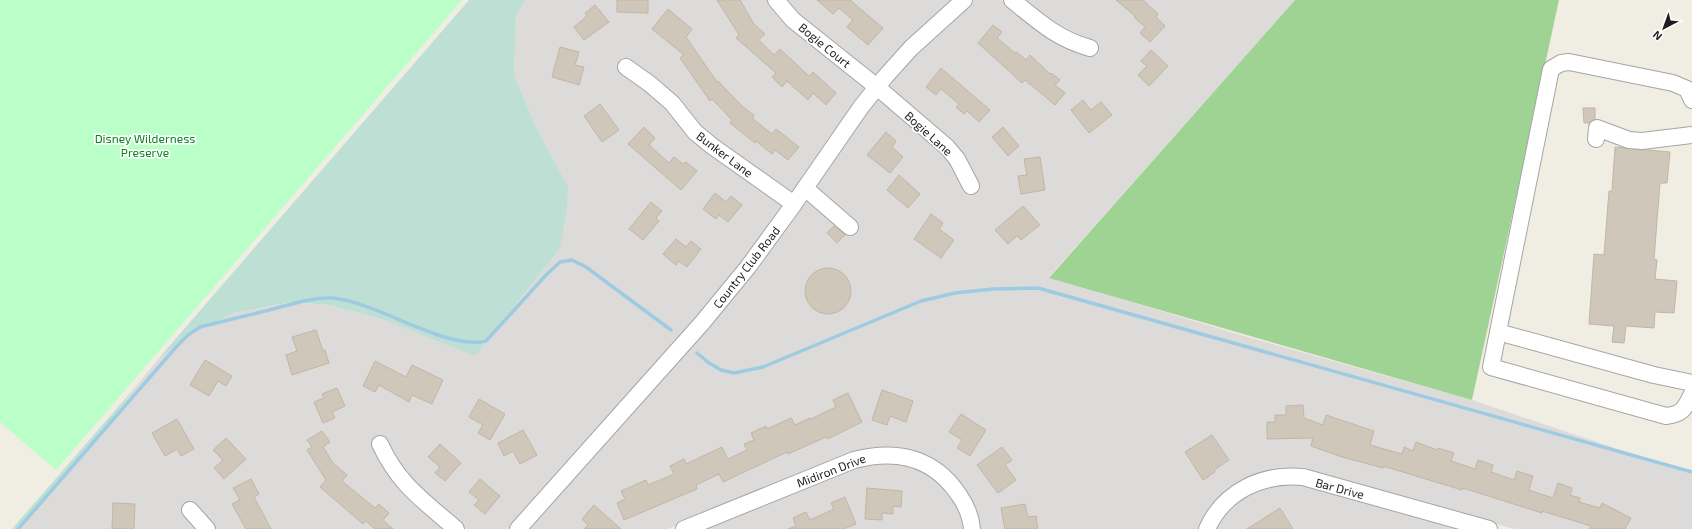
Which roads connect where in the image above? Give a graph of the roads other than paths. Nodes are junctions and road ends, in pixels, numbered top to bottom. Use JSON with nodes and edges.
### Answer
{"nodes":[{"id":1,"x":776,"y":0,"type":"edge"},
{"id":2,"x":964,"y":0,"type":"edge"},
{"id":3,"x":1012,"y":0,"type":"edge"},
{"id":4,"x":1090,"y":48,"type":"dead end"},
{"id":5,"x":626,"y":67,"type":"dead end"},
{"id":6,"x":877,"y":87,"type":"junction"},
{"id":7,"x":1692,"y":100,"type":"edge"},
{"id":8,"x":1692,"y":122,"type":"edge"},
{"id":9,"x":1692,"y":135,"type":"edge"},
{"id":10,"x":1596,"y":139,"type":"dead end"},
{"id":11,"x":971,"y":186,"type":"dead end"},
{"id":12,"x":805,"y":188,"type":"junction"},
{"id":13,"x":794,"y":204,"type":"junction"},
{"id":14,"x":850,"y":227,"type":"dead end"},
{"id":15,"x":1498,"y":332,"type":"junction"},
{"id":16,"x":1692,"y":383,"type":"edge"},
{"id":17,"x":1692,"y":394,"type":"edge"},
{"id":18,"x":380,"y":444,"type":"dead end"},
{"id":19,"x":190,"y":510,"type":"dead end"},
{"id":20,"x":207,"y":529,"type":"edge"},
{"id":21,"x":456,"y":529,"type":"edge"},
{"id":22,"x":518,"y":529,"type":"edge"},
{"id":23,"x":684,"y":529,"type":"edge"},
{"id":24,"x":972,"y":529,"type":"edge"},
{"id":25,"x":1207,"y":529,"type":"edge"},
{"id":26,"x":1489,"y":529,"type":"edge"}],
"edges":[{"from":1,"to":6,"type":"street","name":"Bogie Court"},
{"from":2,"to":6,"type":"street","name":"Country Club Road"},
{"from":3,"to":4,"type":"street"},
{"from":5,"to":13,"type":"street","name":"Bunker Lane"},
{"from":6,"to":11,"type":"street","name":"Bogie Lane"},
{"from":6,"to":12,"type":"street","name":"Country Club Road"},
{"from":7,"to":15,"type":"street"},
{"from":8,"to":9,"type":"street"},
{"from":9,"to":10,"type":"street"},
{"from":12,"to":13,"type":"street","name":"Country Club Road"},
{"from":12,"to":14,"type":"street"},
{"from":13,"to":22,"type":"street","name":"Country Club Road"},
{"from":15,"to":16,"type":"street"},
{"from":15,"to":17,"type":"street"},
{"from":18,"to":21,"type":"street"},
{"from":19,"to":20,"type":"street"},
{"from":23,"to":24,"type":"street","name":"Midiron Drive"},
{"from":25,"to":26,"type":"street","name":"Bar Drive"}]}
